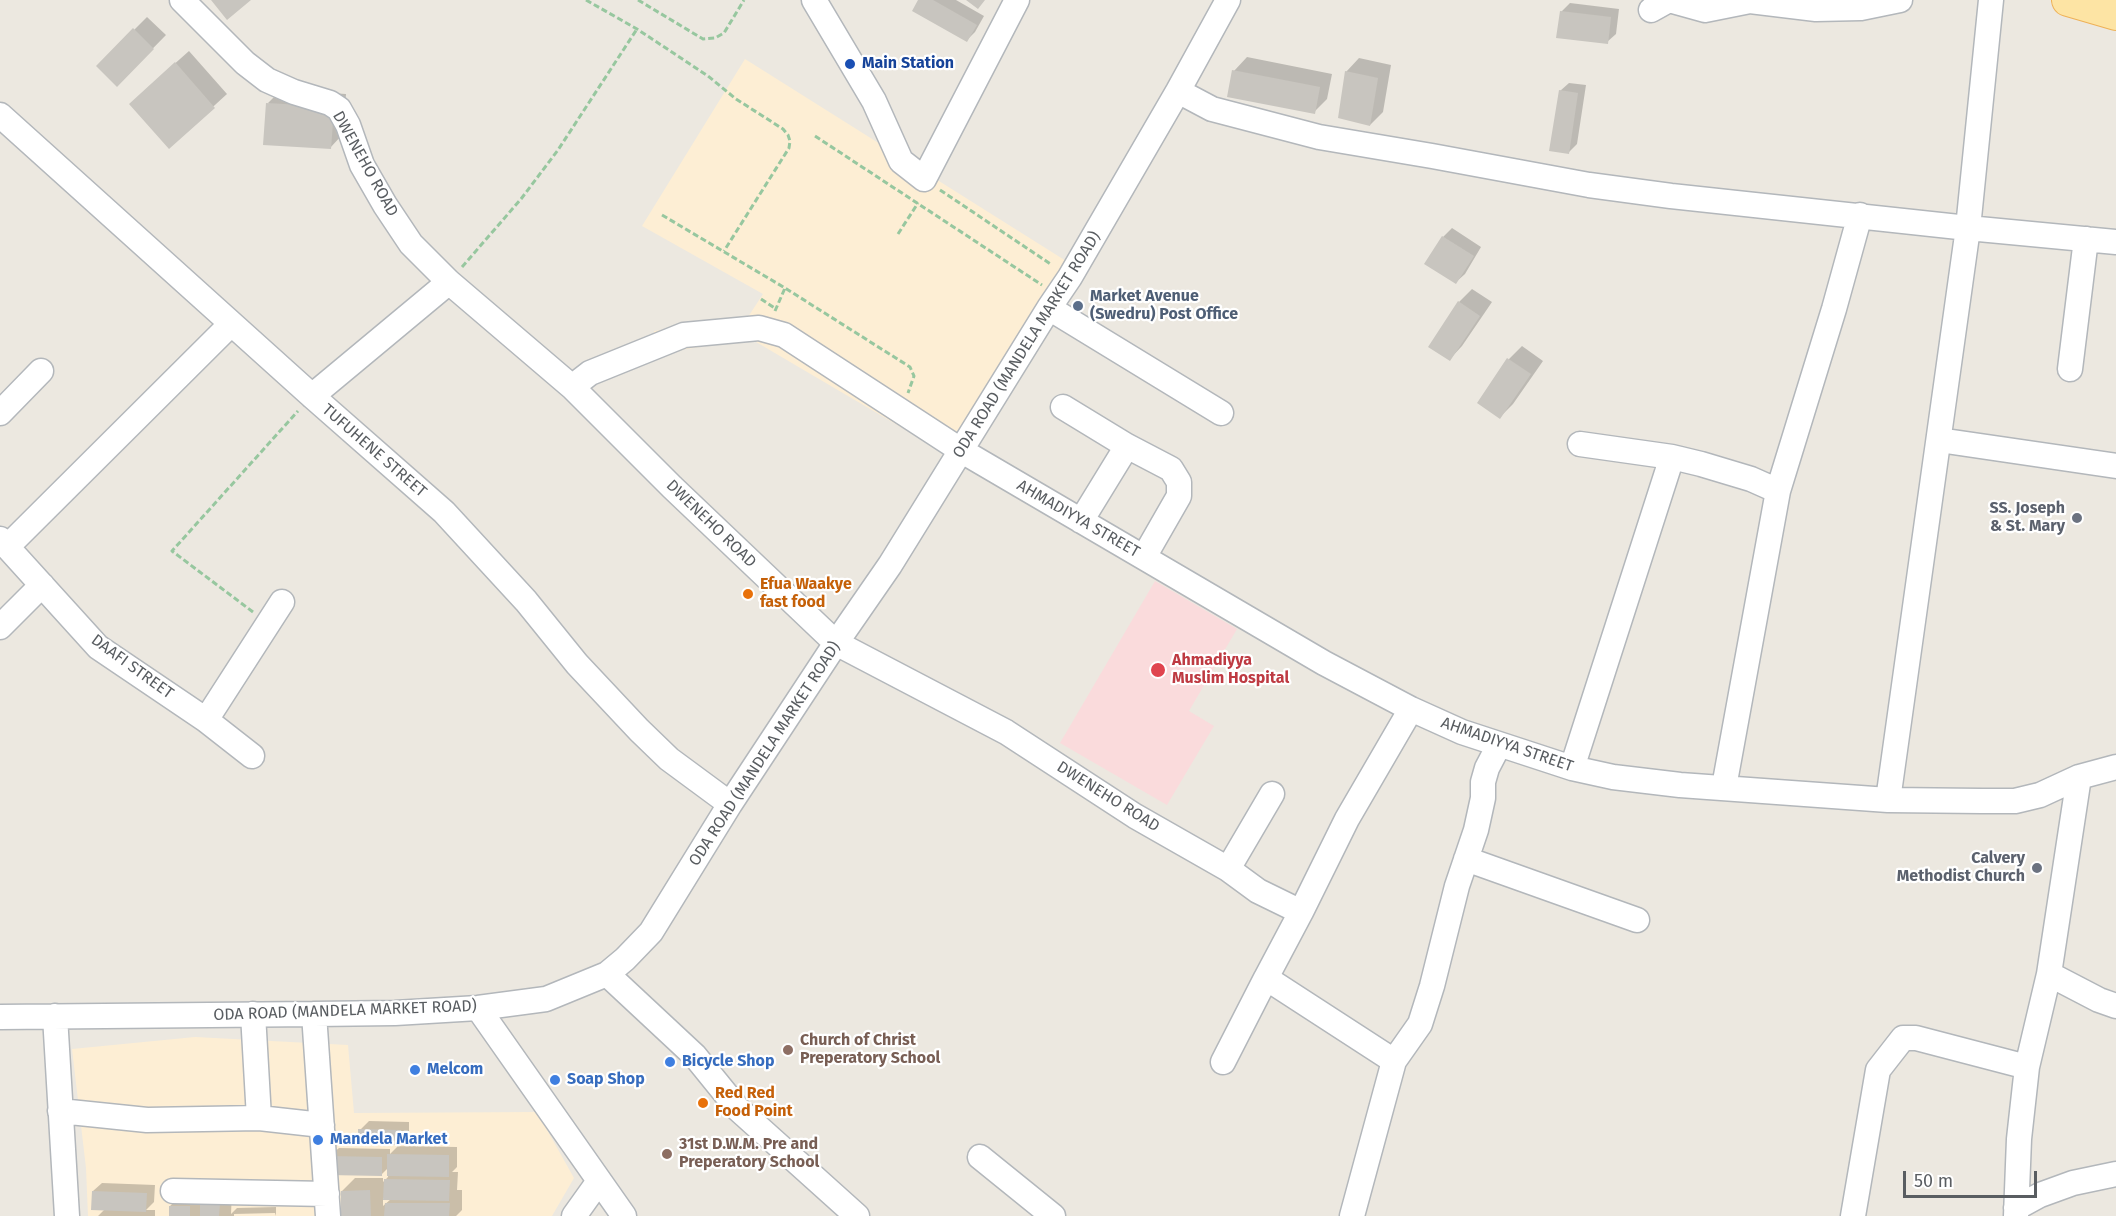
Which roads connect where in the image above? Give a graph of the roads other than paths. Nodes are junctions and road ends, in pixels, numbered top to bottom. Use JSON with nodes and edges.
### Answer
{"nodes":[{"id":1,"x":182,"y":0,"type":"edge"},
{"id":2,"x":814,"y":0,"type":"edge"},
{"id":3,"x":1017,"y":0,"type":"edge"},
{"id":4,"x":1228,"y":0,"type":"edge"},
{"id":5,"x":1900,"y":0,"type":"edge"},
{"id":6,"x":1991,"y":0,"type":"edge"},
{"id":7,"x":2068,"y":0,"type":"edge"},
{"id":8,"x":1651,"y":9,"type":"dead end"},
{"id":9,"x":2116,"y":14,"type":"edge"},
{"id":10,"x":1178,"y":91,"type":"junction"},
{"id":11,"x":0,"y":115,"type":"edge"},
{"id":12,"x":1860,"y":215,"type":"junction"},
{"id":13,"x":1968,"y":228,"type":"junction"},
{"id":14,"x":2086,"y":239,"type":"junction"},
{"id":15,"x":2116,"y":242,"type":"edge"},
{"id":16,"x":449,"y":282,"type":"junction"},
{"id":17,"x":1059,"y":293,"type":"junction"},
{"id":18,"x":231,"y":324,"type":"junction"},
{"id":19,"x":2070,"y":369,"type":"dead end"},
{"id":20,"x":41,"y":371,"type":"dead end"},
{"id":21,"x":572,"y":387,"type":"junction"},
{"id":22,"x":312,"y":396,"type":"junction"},
{"id":23,"x":1063,"y":407,"type":"dead end"},
{"id":24,"x":0,"y":413,"type":"edge"},
{"id":25,"x":1221,"y":413,"type":"dead end"},
{"id":26,"x":1939,"y":440,"type":"junction"},
{"id":27,"x":1580,"y":444,"type":"dead end"},
{"id":28,"x":1127,"y":446,"type":"junction"},
{"id":29,"x":962,"y":451,"type":"junction"},
{"id":30,"x":1672,"y":457,"type":"junction"},
{"id":31,"x":2116,"y":466,"type":"edge"},
{"id":32,"x":1778,"y":491,"type":"junction"},
{"id":33,"x":1081,"y":520,"type":"junction"},
{"id":34,"x":4,"y":542,"type":"edge"},
{"id":35,"x":1144,"y":557,"type":"junction"},
{"id":36,"x":42,"y":585,"type":"junction"},
{"id":37,"x":282,"y":602,"type":"dead end"},
{"id":38,"x":0,"y":627,"type":"edge"},
{"id":39,"x":836,"y":643,"type":"junction"},
{"id":40,"x":1411,"y":709,"type":"junction"},
{"id":41,"x":206,"y":720,"type":"junction"},
{"id":42,"x":1499,"y":745,"type":"junction"},
{"id":43,"x":252,"y":756,"type":"dead end"},
{"id":44,"x":2116,"y":767,"type":"edge"},
{"id":45,"x":1572,"y":768,"type":"junction"},
{"id":46,"x":2079,"y":777,"type":"junction"},
{"id":47,"x":1724,"y":788,"type":"junction"},
{"id":48,"x":1272,"y":794,"type":"dead end"},
{"id":49,"x":1888,"y":800,"type":"junction"},
{"id":50,"x":730,"y":804,"type":"junction"},
{"id":51,"x":1466,"y":859,"type":"junction"},
{"id":52,"x":1228,"y":869,"type":"junction"},
{"id":53,"x":1301,"y":912,"type":"junction"},
{"id":54,"x":1637,"y":920,"type":"dead end"},
{"id":55,"x":607,"y":974,"type":"junction"},
{"id":56,"x":2049,"y":974,"type":"junction"},
{"id":57,"x":1266,"y":978,"type":"junction"},
{"id":58,"x":2116,"y":1006,"type":"edge"},
{"id":59,"x":478,"y":1008,"type":"junction"},
{"id":60,"x":253,"y":1014,"type":"junction"},
{"id":61,"x":314,"y":1014,"type":"junction"},
{"id":62,"x":55,"y":1016,"type":"junction"},
{"id":63,"x":0,"y":1017,"type":"edge"},
{"id":64,"x":1394,"y":1061,"type":"junction"},
{"id":65,"x":1223,"y":1062,"type":"dead end"},
{"id":66,"x":2027,"y":1067,"type":"junction"},
{"id":67,"x":60,"y":1111,"type":"junction"},
{"id":68,"x":260,"y":1118,"type":"junction"},
{"id":69,"x":322,"y":1125,"type":"junction"},
{"id":70,"x":980,"y":1157,"type":"dead end"},
{"id":71,"x":2116,"y":1174,"type":"edge"},
{"id":72,"x":599,"y":1181,"type":"junction"},
{"id":73,"x":173,"y":1191,"type":"dead end"},
{"id":74,"x":327,"y":1205,"type":"edge"},
{"id":75,"x":2016,"y":1212,"type":"edge"},
{"id":76,"x":67,"y":1216,"type":"edge"},
{"id":77,"x":574,"y":1216,"type":"edge"},
{"id":78,"x":624,"y":1216,"type":"edge"},
{"id":79,"x":857,"y":1216,"type":"edge"},
{"id":80,"x":1053,"y":1216,"type":"edge"},
{"id":81,"x":1352,"y":1216,"type":"edge"},
{"id":82,"x":1853,"y":1216,"type":"edge"}],
"edges":[{"from":1,"to":16,"type":"street","name":"DWENEHO ROAD"},
{"from":2,"to":3,"type":"street"},
{"from":4,"to":10,"type":"street","name":"ODA ROAD (MANDELA MARKET ROAD)"},
{"from":5,"to":8,"type":"street"},
{"from":6,"to":13,"type":"street"},
{"from":7,"to":9,"type":"main road"},
{"from":10,"to":12,"type":"street"},
{"from":10,"to":17,"type":"street","name":"ODA ROAD (MANDELA MARKET ROAD)"},
{"from":11,"to":18,"type":"street","name":"TUFUHENE STREET"},
{"from":12,"to":13,"type":"street"},
{"from":12,"to":32,"type":"street"},
{"from":13,"to":14,"type":"street"},
{"from":13,"to":26,"type":"street"},
{"from":14,"to":15,"type":"street"},
{"from":14,"to":19,"type":"street"},
{"from":16,"to":21,"type":"street","name":"DWENEHO ROAD"},
{"from":16,"to":22,"type":"street"},
{"from":17,"to":25,"type":"street"},
{"from":17,"to":29,"type":"street","name":"ODA ROAD (MANDELA MARKET ROAD)"},
{"from":18,"to":22,"type":"street","name":"TUFUHENE STREET"},
{"from":18,"to":34,"type":"street"},
{"from":20,"to":24,"type":"street"},
{"from":21,"to":29,"type":"street","name":"AHMADIYYA STREET"},
{"from":21,"to":39,"type":"street","name":"DWENEHO ROAD"},
{"from":22,"to":50,"type":"street","name":"TUFUHENE STREET"},
{"from":23,"to":28,"type":"street"},
{"from":26,"to":31,"type":"street"},
{"from":26,"to":49,"type":"street"},
{"from":27,"to":30,"type":"street"},
{"from":28,"to":33,"type":"street"},
{"from":28,"to":35,"type":"street"},
{"from":29,"to":33,"type":"street","name":"AHMADIYYA STREET"},
{"from":29,"to":39,"type":"street","name":"ODA ROAD (MANDELA MARKET ROAD)"},
{"from":30,"to":32,"type":"street"},
{"from":30,"to":45,"type":"street"},
{"from":32,"to":47,"type":"street"},
{"from":33,"to":35,"type":"street","name":"AHMADIYYA STREET"},
{"from":34,"to":36,"type":"street","name":"DAAFI STREET"},
{"from":35,"to":40,"type":"street","name":"AHMADIYYA STREET"},
{"from":36,"to":38,"type":"street"},
{"from":36,"to":41,"type":"street","name":"DAAFI STREET"},
{"from":37,"to":41,"type":"street"},
{"from":39,"to":50,"type":"street","name":"ODA ROAD (MANDELA MARKET ROAD)"},
{"from":39,"to":52,"type":"street","name":"DWENEHO ROAD"},
{"from":40,"to":42,"type":"street","name":"AHMADIYYA STREET"},
{"from":40,"to":53,"type":"street"},
{"from":41,"to":43,"type":"street","name":"DAAFI STREET"},
{"from":42,"to":45,"type":"street","name":"AHMADIYYA STREET"},
{"from":42,"to":51,"type":"street"},
{"from":44,"to":46,"type":"street","name":"AHMADIYYA STREET"},
{"from":45,"to":47,"type":"street","name":"AHMADIYYA STREET"},
{"from":46,"to":49,"type":"street","name":"AHMADIYYA STREET"},
{"from":46,"to":56,"type":"street"},
{"from":47,"to":49,"type":"street","name":"AHMADIYYA STREET"},
{"from":48,"to":52,"type":"street"},
{"from":50,"to":55,"type":"street","name":"ODA ROAD (MANDELA MARKET ROAD)"},
{"from":51,"to":54,"type":"street"},
{"from":51,"to":64,"type":"street"},
{"from":52,"to":53,"type":"street","name":"DWENEHO ROAD"},
{"from":53,"to":57,"type":"street"},
{"from":55,"to":59,"type":"street","name":"ODA ROAD (MANDELA MARKET ROAD)"},
{"from":55,"to":79,"type":"street"},
{"from":56,"to":58,"type":"street"},
{"from":56,"to":66,"type":"street"},
{"from":57,"to":64,"type":"street"},
{"from":57,"to":65,"type":"street"},
{"from":59,"to":61,"type":"street","name":"ODA ROAD (MANDELA MARKET ROAD)"},
{"from":59,"to":72,"type":"street"},
{"from":60,"to":61,"type":"street","name":"ODA ROAD (MANDELA MARKET ROAD)"},
{"from":60,"to":62,"type":"street","name":"ODA ROAD (MANDELA MARKET ROAD)"},
{"from":60,"to":68,"type":"street"},
{"from":61,"to":69,"type":"street"},
{"from":62,"to":63,"type":"street","name":"ODA ROAD (MANDELA MARKET ROAD)"},
{"from":62,"to":67,"type":"street"},
{"from":64,"to":81,"type":"street"},
{"from":66,"to":75,"type":"street"},
{"from":66,"to":82,"type":"street"},
{"from":67,"to":68,"type":"street"},
{"from":67,"to":76,"type":"street"},
{"from":68,"to":69,"type":"street"},
{"from":69,"to":74,"type":"street"},
{"from":70,"to":80,"type":"street"},
{"from":71,"to":75,"type":"street"},
{"from":72,"to":77,"type":"street"},
{"from":72,"to":78,"type":"street"},
{"from":73,"to":74,"type":"street"}]}
